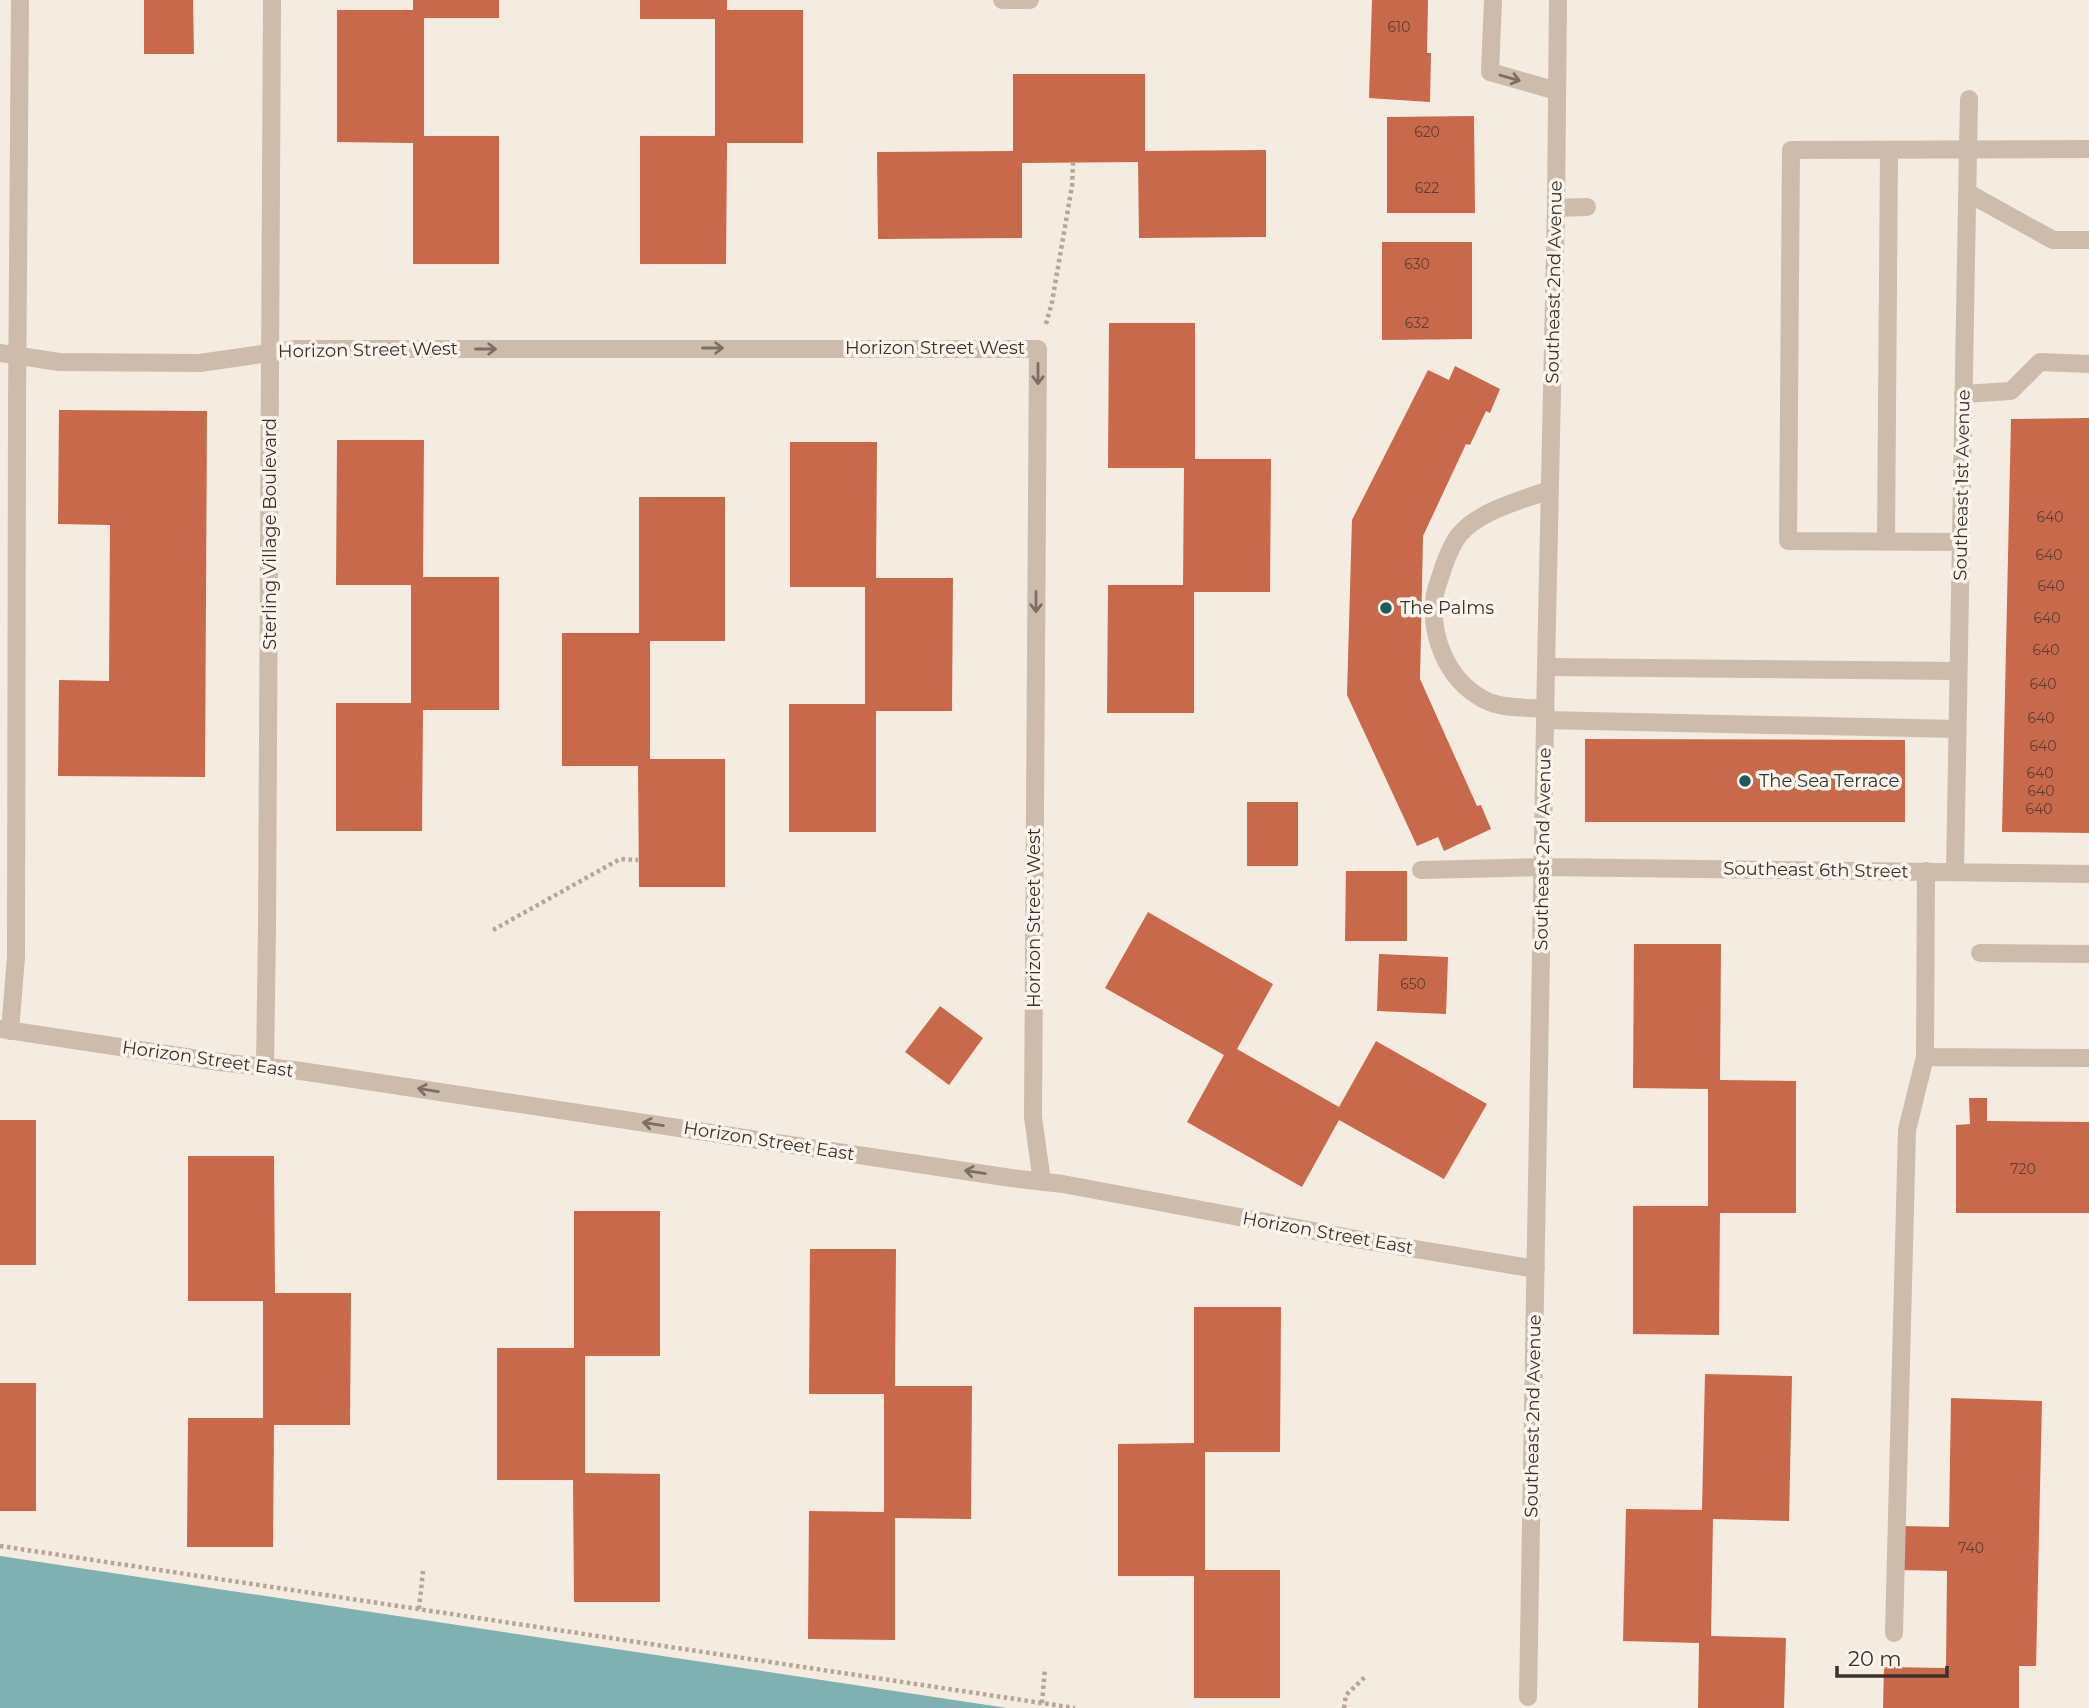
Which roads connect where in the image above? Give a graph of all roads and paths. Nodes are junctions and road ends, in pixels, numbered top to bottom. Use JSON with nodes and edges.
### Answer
{"nodes":[{"id":1,"x":20,"y":0,"type":"edge"},
{"id":2,"x":1002,"y":0,"type":"edge"},
{"id":3,"x":1030,"y":0,"type":"edge"},
{"id":4,"x":1493,"y":0,"type":"edge"},
{"id":5,"x":1558,"y":0,"type":"edge"},
{"id":6,"x":269,"y":3,"type":"edge"},
{"id":7,"x":1558,"y":91,"type":"junction"},
{"id":8,"x":1969,"y":99,"type":"dead end"},
{"id":9,"x":1968,"y":149,"type":"junction"},
{"id":10,"x":2089,"y":149,"type":"edge"},
{"id":11,"x":1889,"y":150,"type":"junction"},
{"id":12,"x":1073,"y":163,"type":"dead end"},
{"id":13,"x":1968,"y":193,"type":"junction"},
{"id":14,"x":1556,"y":208,"type":"junction"},
{"id":15,"x":1587,"y":208,"type":"dead end"},
{"id":16,"x":2089,"y":240,"type":"edge"},
{"id":17,"x":1052,"y":302,"type":"dead end"},
{"id":18,"x":271,"y":352,"type":"junction"},
{"id":19,"x":8,"y":355,"type":"edge"},
{"id":20,"x":2089,"y":364,"type":"edge"},
{"id":21,"x":1964,"y":394,"type":"junction"},
{"id":22,"x":1549,"y":489,"type":"junction"},
{"id":23,"x":1886,"y":542,"type":"junction"},
{"id":24,"x":1961,"y":542,"type":"junction"},
{"id":25,"x":1546,"y":667,"type":"junction"},
{"id":26,"x":1957,"y":671,"type":"junction"},
{"id":27,"x":1545,"y":715,"type":"junction"},
{"id":28,"x":1957,"y":729,"type":"junction"},
{"id":29,"x":638,"y":860,"type":"dead end"},
{"id":30,"x":1543,"y":867,"type":"junction"},
{"id":31,"x":1421,"y":870,"type":"dead end"},
{"id":32,"x":1926,"y":871,"type":"junction"},
{"id":33,"x":1955,"y":872,"type":"junction"},
{"id":34,"x":2089,"y":874,"type":"edge"},
{"id":35,"x":493,"y":930,"type":"dead end"},
{"id":36,"x":1980,"y":953,"type":"dead end"},
{"id":37,"x":2089,"y":954,"type":"edge"},
{"id":38,"x":5,"y":1030,"type":"edge"},
{"id":39,"x":1925,"y":1056,"type":"junction"},
{"id":40,"x":2089,"y":1058,"type":"edge"},
{"id":41,"x":265,"y":1067,"type":"junction"},
{"id":42,"x":1042,"y":1182,"type":"junction"},
{"id":43,"x":1536,"y":1269,"type":"junction"},
{"id":44,"x":0,"y":1546,"type":"edge"},
{"id":45,"x":423,"y":1571,"type":"dead end"},
{"id":46,"x":419,"y":1609,"type":"junction"},
{"id":47,"x":1894,"y":1633,"type":"dead end"},
{"id":48,"x":1045,"y":1668,"type":"dead end"},
{"id":49,"x":1366,"y":1676,"type":"dead end"},
{"id":50,"x":1528,"y":1697,"type":"dead end"},
{"id":51,"x":1042,"y":1703,"type":"junction"},
{"id":52,"x":1075,"y":1708,"type":"edge"},
{"id":53,"x":1344,"y":1708,"type":"edge"}],
"edges":[{"from":1,"to":19,"type":"street"},
{"from":2,"to":3,"type":"street"},
{"from":4,"to":7,"type":"street","one_way":true},
{"from":5,"to":7,"type":"street","name":"Southeast 2nd Avenue"},
{"from":6,"to":18,"type":"street","name":"Sterling Village Boulevard"},
{"from":7,"to":14,"type":"street","name":"Southeast 2nd Avenue"},
{"from":8,"to":9,"type":"street","name":"Southeast 1st Avenue"},
{"from":9,"to":10,"type":"street"},
{"from":9,"to":11,"type":"street"},
{"from":9,"to":13,"type":"street","name":"Southeast 1st Avenue"},
{"from":11,"to":23,"type":"street"},
{"from":11,"to":23,"type":"street"},
{"from":12,"to":17,"type":"path"},
{"from":13,"to":16,"type":"street"},
{"from":13,"to":21,"type":"street","name":"Southeast 1st Avenue"},
{"from":14,"to":15,"type":"street"},
{"from":14,"to":22,"type":"street","name":"Southeast 2nd Avenue"},
{"from":18,"to":19,"type":"street","name":"Horizon Street West"},
{"from":18,"to":41,"type":"street","name":"Sterling Village Boulevard"},
{"from":18,"to":42,"type":"street","name":"Horizon Street West","one_way":true},
{"from":19,"to":38,"type":"street"},
{"from":20,"to":21,"type":"street"},
{"from":21,"to":24,"type":"street","name":"Southeast 1st Avenue"},
{"from":22,"to":25,"type":"street","name":"Southeast 2nd Avenue"},
{"from":22,"to":27,"type":"street"},
{"from":23,"to":24,"type":"street"},
{"from":24,"to":26,"type":"street","name":"Southeast 1st Avenue"},
{"from":25,"to":26,"type":"street"},
{"from":25,"to":27,"type":"street","name":"Southeast 2nd Avenue"},
{"from":26,"to":28,"type":"street","name":"Southeast 1st Avenue"},
{"from":27,"to":28,"type":"street"},
{"from":27,"to":30,"type":"street","name":"Southeast 2nd Avenue"},
{"from":28,"to":33,"type":"street","name":"Southeast 1st Avenue"},
{"from":29,"to":35,"type":"path"},
{"from":30,"to":31,"type":"street","name":"Southeast 6th Street"},
{"from":30,"to":32,"type":"street","name":"Southeast 6th Street"},
{"from":30,"to":43,"type":"street","name":"Southeast 2nd Avenue"},
{"from":32,"to":33,"type":"street","name":"Southeast 6th Street"},
{"from":32,"to":39,"type":"street"},
{"from":33,"to":34,"type":"street","name":"Southeast 6th Street"},
{"from":36,"to":37,"type":"street"},
{"from":38,"to":41,"type":"street","name":"Horizon Street East"},
{"from":39,"to":40,"type":"street"},
{"from":39,"to":47,"type":"street"},
{"from":42,"to":41,"type":"street","name":"Horizon Street East","one_way":true},
{"from":42,"to":43,"type":"street","name":"Horizon Street East"},
{"from":43,"to":50,"type":"street","name":"Southeast 2nd Avenue"},
{"from":44,"to":46,"type":"path"},
{"from":45,"to":46,"type":"path"},
{"from":46,"to":51,"type":"path"},
{"from":48,"to":51,"type":"path"},
{"from":49,"to":53,"type":"path"},
{"from":51,"to":52,"type":"path"}]}
